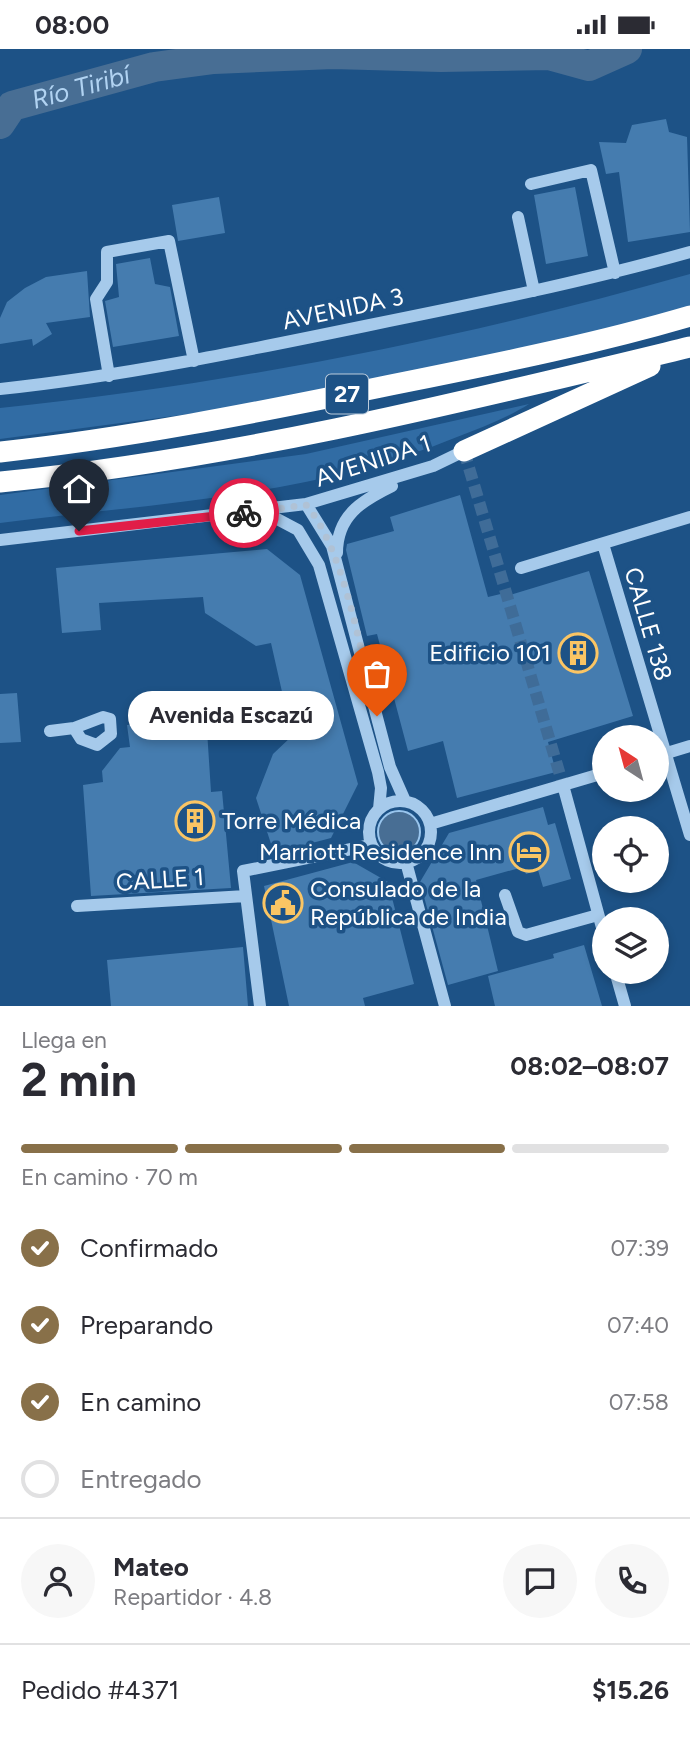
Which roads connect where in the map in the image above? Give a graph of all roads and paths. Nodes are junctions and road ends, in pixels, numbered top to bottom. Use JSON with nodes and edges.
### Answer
{"nodes":[{"id":1,"x":531,"y":184,"type":"dead end"},
{"id":2,"x":518,"y":217,"type":"dead end"},
{"id":3,"x":690,"y":252,"type":"edge"},
{"id":4,"x":615,"y":272,"type":"junction"},
{"id":5,"x":534,"y":291,"type":"junction"},
{"id":6,"x":690,"y":316,"type":"edge"},
{"id":7,"x":690,"y":348,"type":"edge"},
{"id":8,"x":194,"y":361,"type":"junction"},
{"id":9,"x":109,"y":376,"type":"junction"},
{"id":10,"x":0,"y":389,"type":"edge"},
{"id":11,"x":0,"y":451,"type":"edge"},
{"id":12,"x":464,"y":451,"type":"joint"},
{"id":13,"x":433,"y":466,"type":"junction"},
{"id":14,"x":0,"y":482,"type":"edge"},
{"id":15,"x":306,"y":505,"type":"junction"},
{"id":16,"x":262,"y":511,"type":"junction"},
{"id":17,"x":690,"y":517,"type":"edge"},
{"id":18,"x":0,"y":540,"type":"edge"},
{"id":19,"x":603,"y":544,"type":"junction"},
{"id":20,"x":337,"y":561,"type":"junction"},
{"id":21,"x":521,"y":568,"type":"dead end"},
{"id":22,"x":652,"y":725,"type":"edge"},
{"id":23,"x":74,"y":728,"type":"dead end"},
{"id":24,"x":50,"y":731,"type":"dead end"},
{"id":25,"x":690,"y":746,"type":"edge"},
{"id":26,"x":669,"y":753,"type":"edge"},
{"id":27,"x":592,"y":777,"type":"edge"},
{"id":28,"x":669,"y":780,"type":"edge"},
{"id":29,"x":563,"y":785,"type":"junction"},
{"id":30,"x":405,"y":801,"type":"junction"},
{"id":31,"x":379,"y":809,"type":"junction"},
{"id":32,"x":430,"y":824,"type":"junction"},
{"id":33,"x":690,"y":835,"type":"edge"},
{"id":34,"x":371,"y":845,"type":"junction"},
{"id":35,"x":406,"y":862,"type":"junction"},
{"id":36,"x":505,"y":895,"type":"dead end"},
{"id":37,"x":246,"y":896,"type":"junction"},
{"id":38,"x":77,"y":906,"type":"dead end"},
{"id":39,"x":596,"y":907,"type":"edge"},
{"id":40,"x":592,"y":917,"type":"edge"},
{"id":41,"x":619,"y":984,"type":"edge"},
{"id":42,"x":260,"y":1006,"type":"edge"},
{"id":43,"x":445,"y":1006,"type":"edge"},
{"id":44,"x":625,"y":1006,"type":"edge"}],
"edges":[{"from":1,"to":4,"type":"street"},
{"from":2,"to":5,"type":"street"},
{"from":3,"to":4,"type":"street","name":"AVENIDA 3"},
{"from":4,"to":5,"type":"street","name":"AVENIDA 3"},
{"from":5,"to":8,"type":"street","name":"AVENIDA 3"},
{"from":6,"to":11,"type":"highway","number":"27"},
{"from":7,"to":12,"type":"highway"},
{"from":7,"to":14,"type":"highway","number":"27"},
{"from":8,"to":9,"type":"street","name":"AVENIDA 3"},
{"from":8,"to":9,"type":"street"},
{"from":9,"to":10,"type":"street","name":"AVENIDA 3"},
{"from":12,"to":13,"type":"street","name":"AVENIDA 1"},
{"from":13,"to":15,"type":"street","name":"AVENIDA 1"},
{"from":13,"to":20,"type":"street"},
{"from":15,"to":16,"type":"street","name":"AVENIDA 1"},
{"from":15,"to":20,"type":"street"},
{"from":16,"to":18,"type":"street","name":"AVENIDA 1"},
{"from":16,"to":31,"type":"street"},
{"from":17,"to":19,"type":"street"},
{"from":19,"to":21,"type":"street"},
{"from":19,"to":22,"type":"street","name":"CALLE 138"},
{"from":20,"to":30,"type":"street"},
{"from":23,"to":24,"type":"street"},
{"from":25,"to":26,"type":"street"},
{"from":27,"to":29,"type":"street"},
{"from":28,"to":33,"type":"street","name":"CALLE 138"},
{"from":29,"to":32,"type":"street"},
{"from":29,"to":39,"type":"street"},
{"from":30,"to":31,"type":"street"},
{"from":30,"to":32,"type":"street"},
{"from":31,"to":34,"type":"street"},
{"from":32,"to":35,"type":"street"},
{"from":34,"to":35,"type":"street"},
{"from":34,"to":37,"type":"street"},
{"from":35,"to":43,"type":"street"},
{"from":36,"to":40,"type":"street"},
{"from":37,"to":38,"type":"street","name":"CALLE 1"},
{"from":37,"to":42,"type":"street"},
{"from":41,"to":44,"type":"street"}]}
